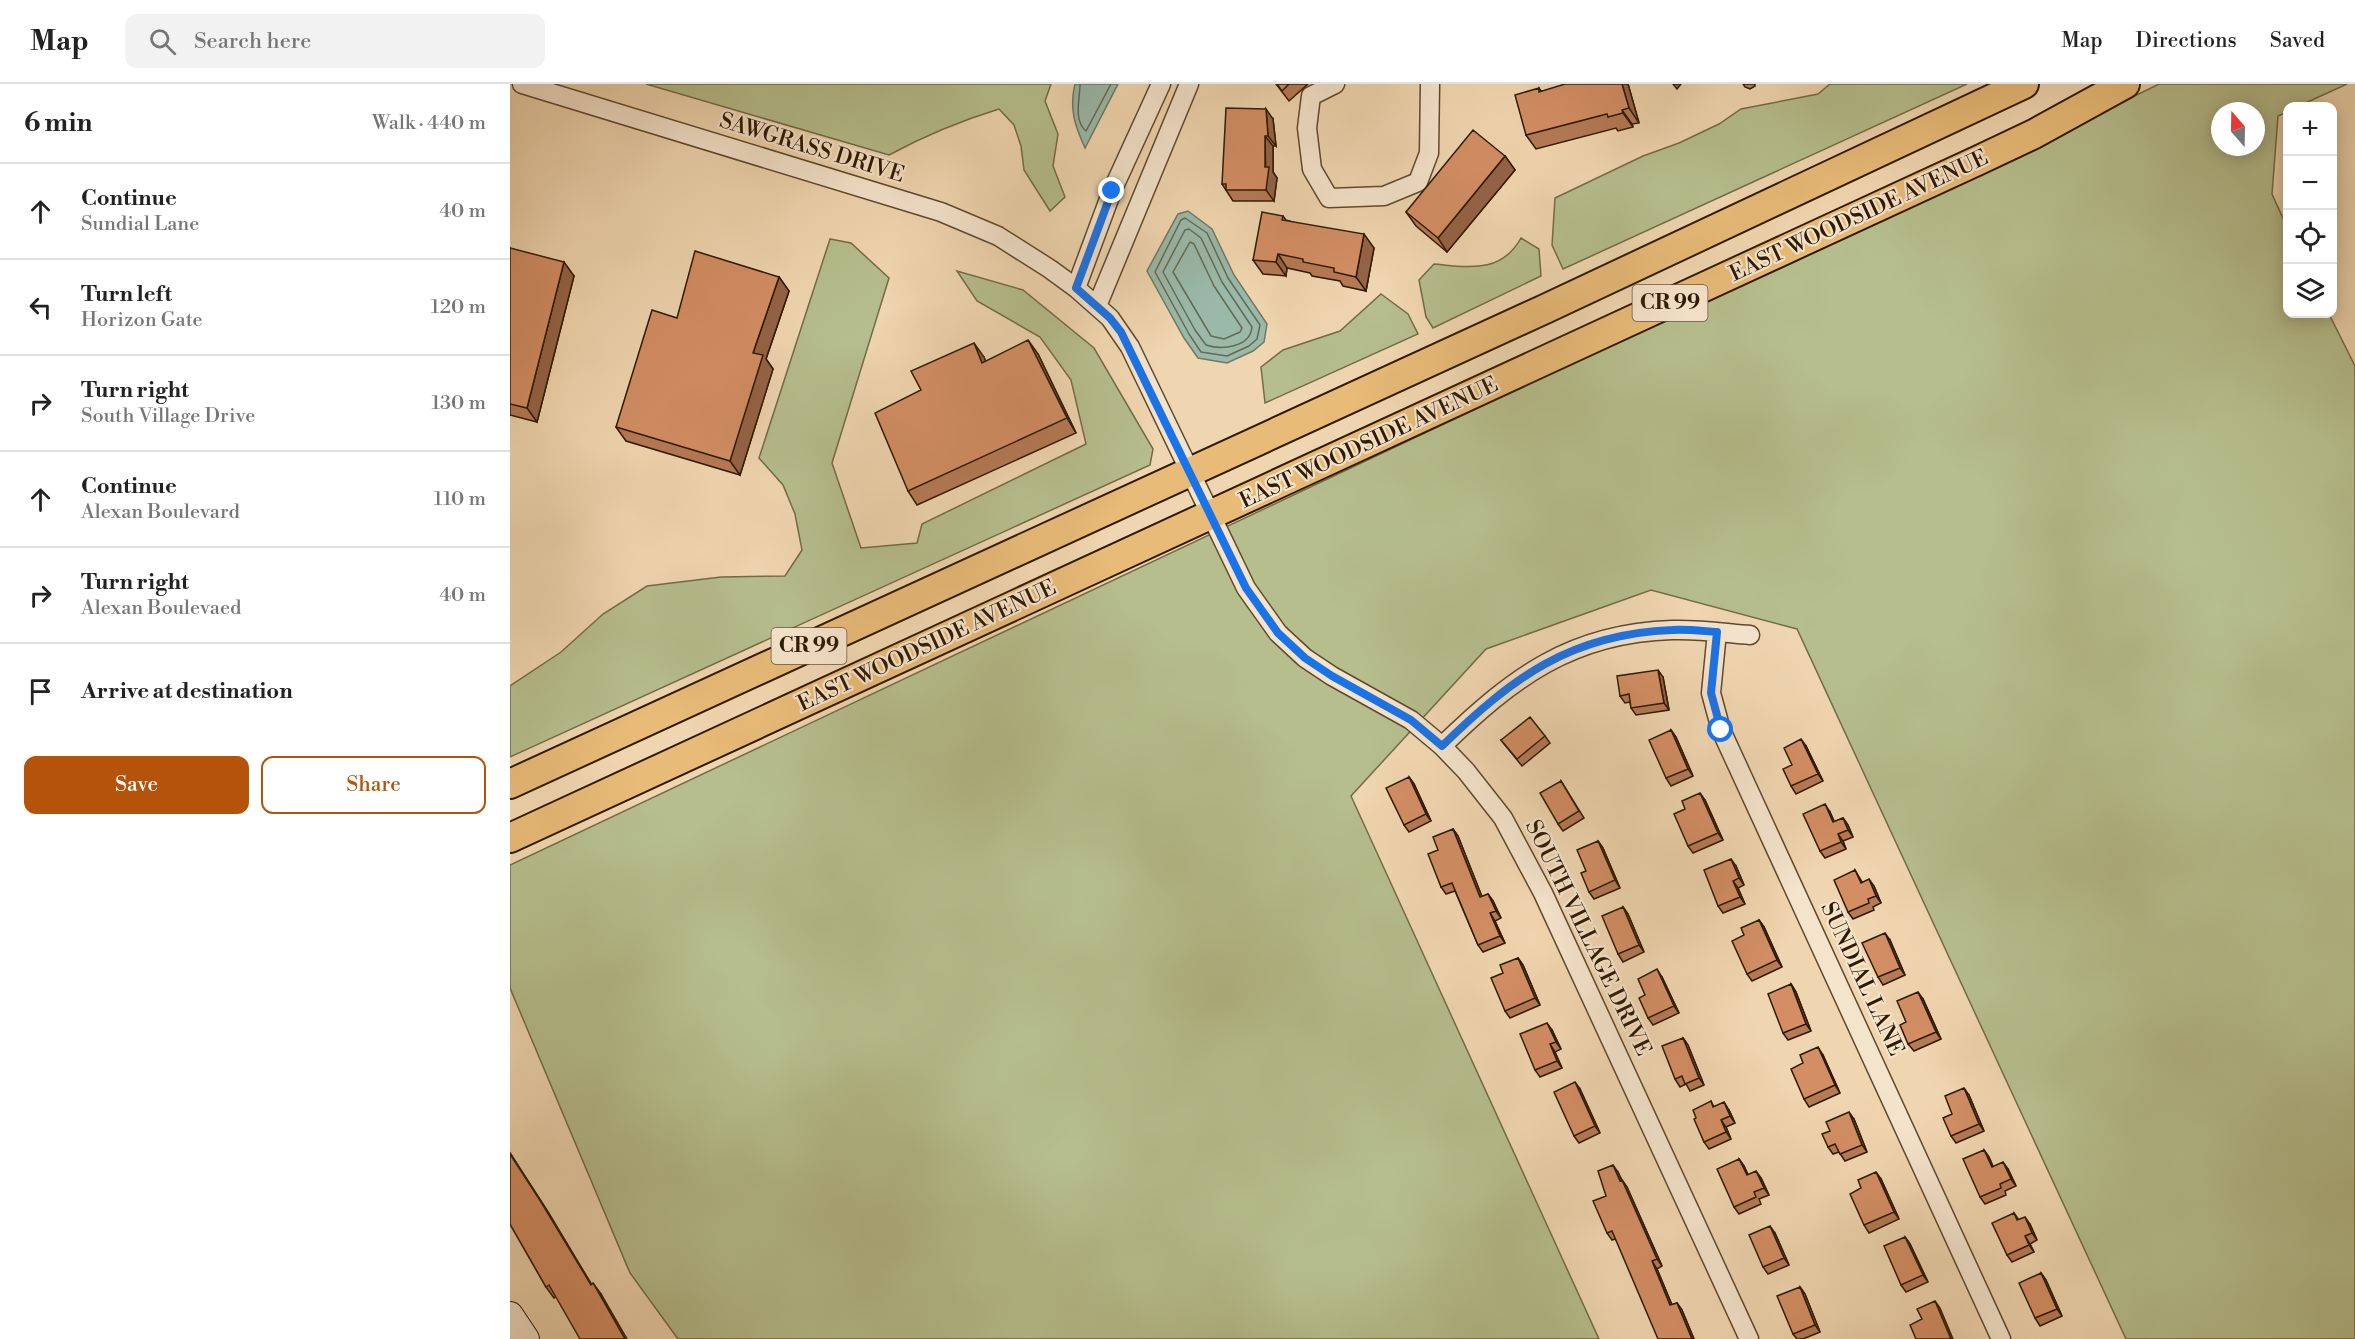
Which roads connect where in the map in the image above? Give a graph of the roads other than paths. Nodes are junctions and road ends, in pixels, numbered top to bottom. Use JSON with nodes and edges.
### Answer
{"nodes":[{"id":1,"x":522,"y":84,"type":"edge"},
{"id":2,"x":1161,"y":84,"type":"edge"},
{"id":3,"x":1189,"y":84,"type":"edge"},
{"id":4,"x":1335,"y":84,"type":"edge"},
{"id":5,"x":1430,"y":84,"type":"edge"},
{"id":6,"x":2024,"y":84,"type":"edge"},
{"id":7,"x":2125,"y":84,"type":"edge"},
{"id":8,"x":1076,"y":288,"type":"junction"},
{"id":9,"x":1097,"y":306,"type":"junction"},
{"id":10,"x":1190,"y":471,"type":"junction"},
{"id":11,"x":1211,"y":515,"type":"junction"},
{"id":12,"x":1717,"y":632,"type":"junction"},
{"id":13,"x":1750,"y":635,"type":"dead end"},
{"id":14,"x":1442,"y":746,"type":"junction"},
{"id":15,"x":510,"y":784,"type":"edge"},
{"id":16,"x":510,"y":838,"type":"edge"},
{"id":17,"x":510,"y":1315,"type":"edge"},
{"id":18,"x":526,"y":1339,"type":"edge"},
{"id":19,"x":1749,"y":1339,"type":"edge"},
{"id":20,"x":2001,"y":1339,"type":"edge"}],
"edges":[{"from":1,"to":8,"type":"street","name":"SAWGRASS DRIVE"},
{"from":2,"to":8,"type":"street"},
{"from":3,"to":9,"type":"street"},
{"from":4,"to":5,"type":"street"},
{"from":6,"to":10,"type":"main road","number":"CR 99"},
{"from":7,"to":11,"type":"main road","name":"EAST WOODSIDE AVENUE","number":"CR 99"},
{"from":8,"to":9,"type":"street","name":"SAWGRASS DRIVE"},
{"from":9,"to":10,"type":"street","name":"SAWGRASS DRIVE"},
{"from":10,"to":11,"type":"street","name":"SOUTH VILLAGE DRIVE"},
{"from":10,"to":15,"type":"main road","number":"CR 99"},
{"from":11,"to":14,"type":"street","name":"SOUTH VILLAGE DRIVE"},
{"from":11,"to":16,"type":"main road","name":"EAST WOODSIDE AVENUE","number":"CR 99"},
{"from":12,"to":13,"type":"street"},
{"from":12,"to":14,"type":"street"},
{"from":12,"to":20,"type":"street","name":"SUNDIAL LANE"},
{"from":14,"to":19,"type":"street","name":"SOUTH VILLAGE DRIVE"},
{"from":17,"to":18,"type":"main road"}]}
